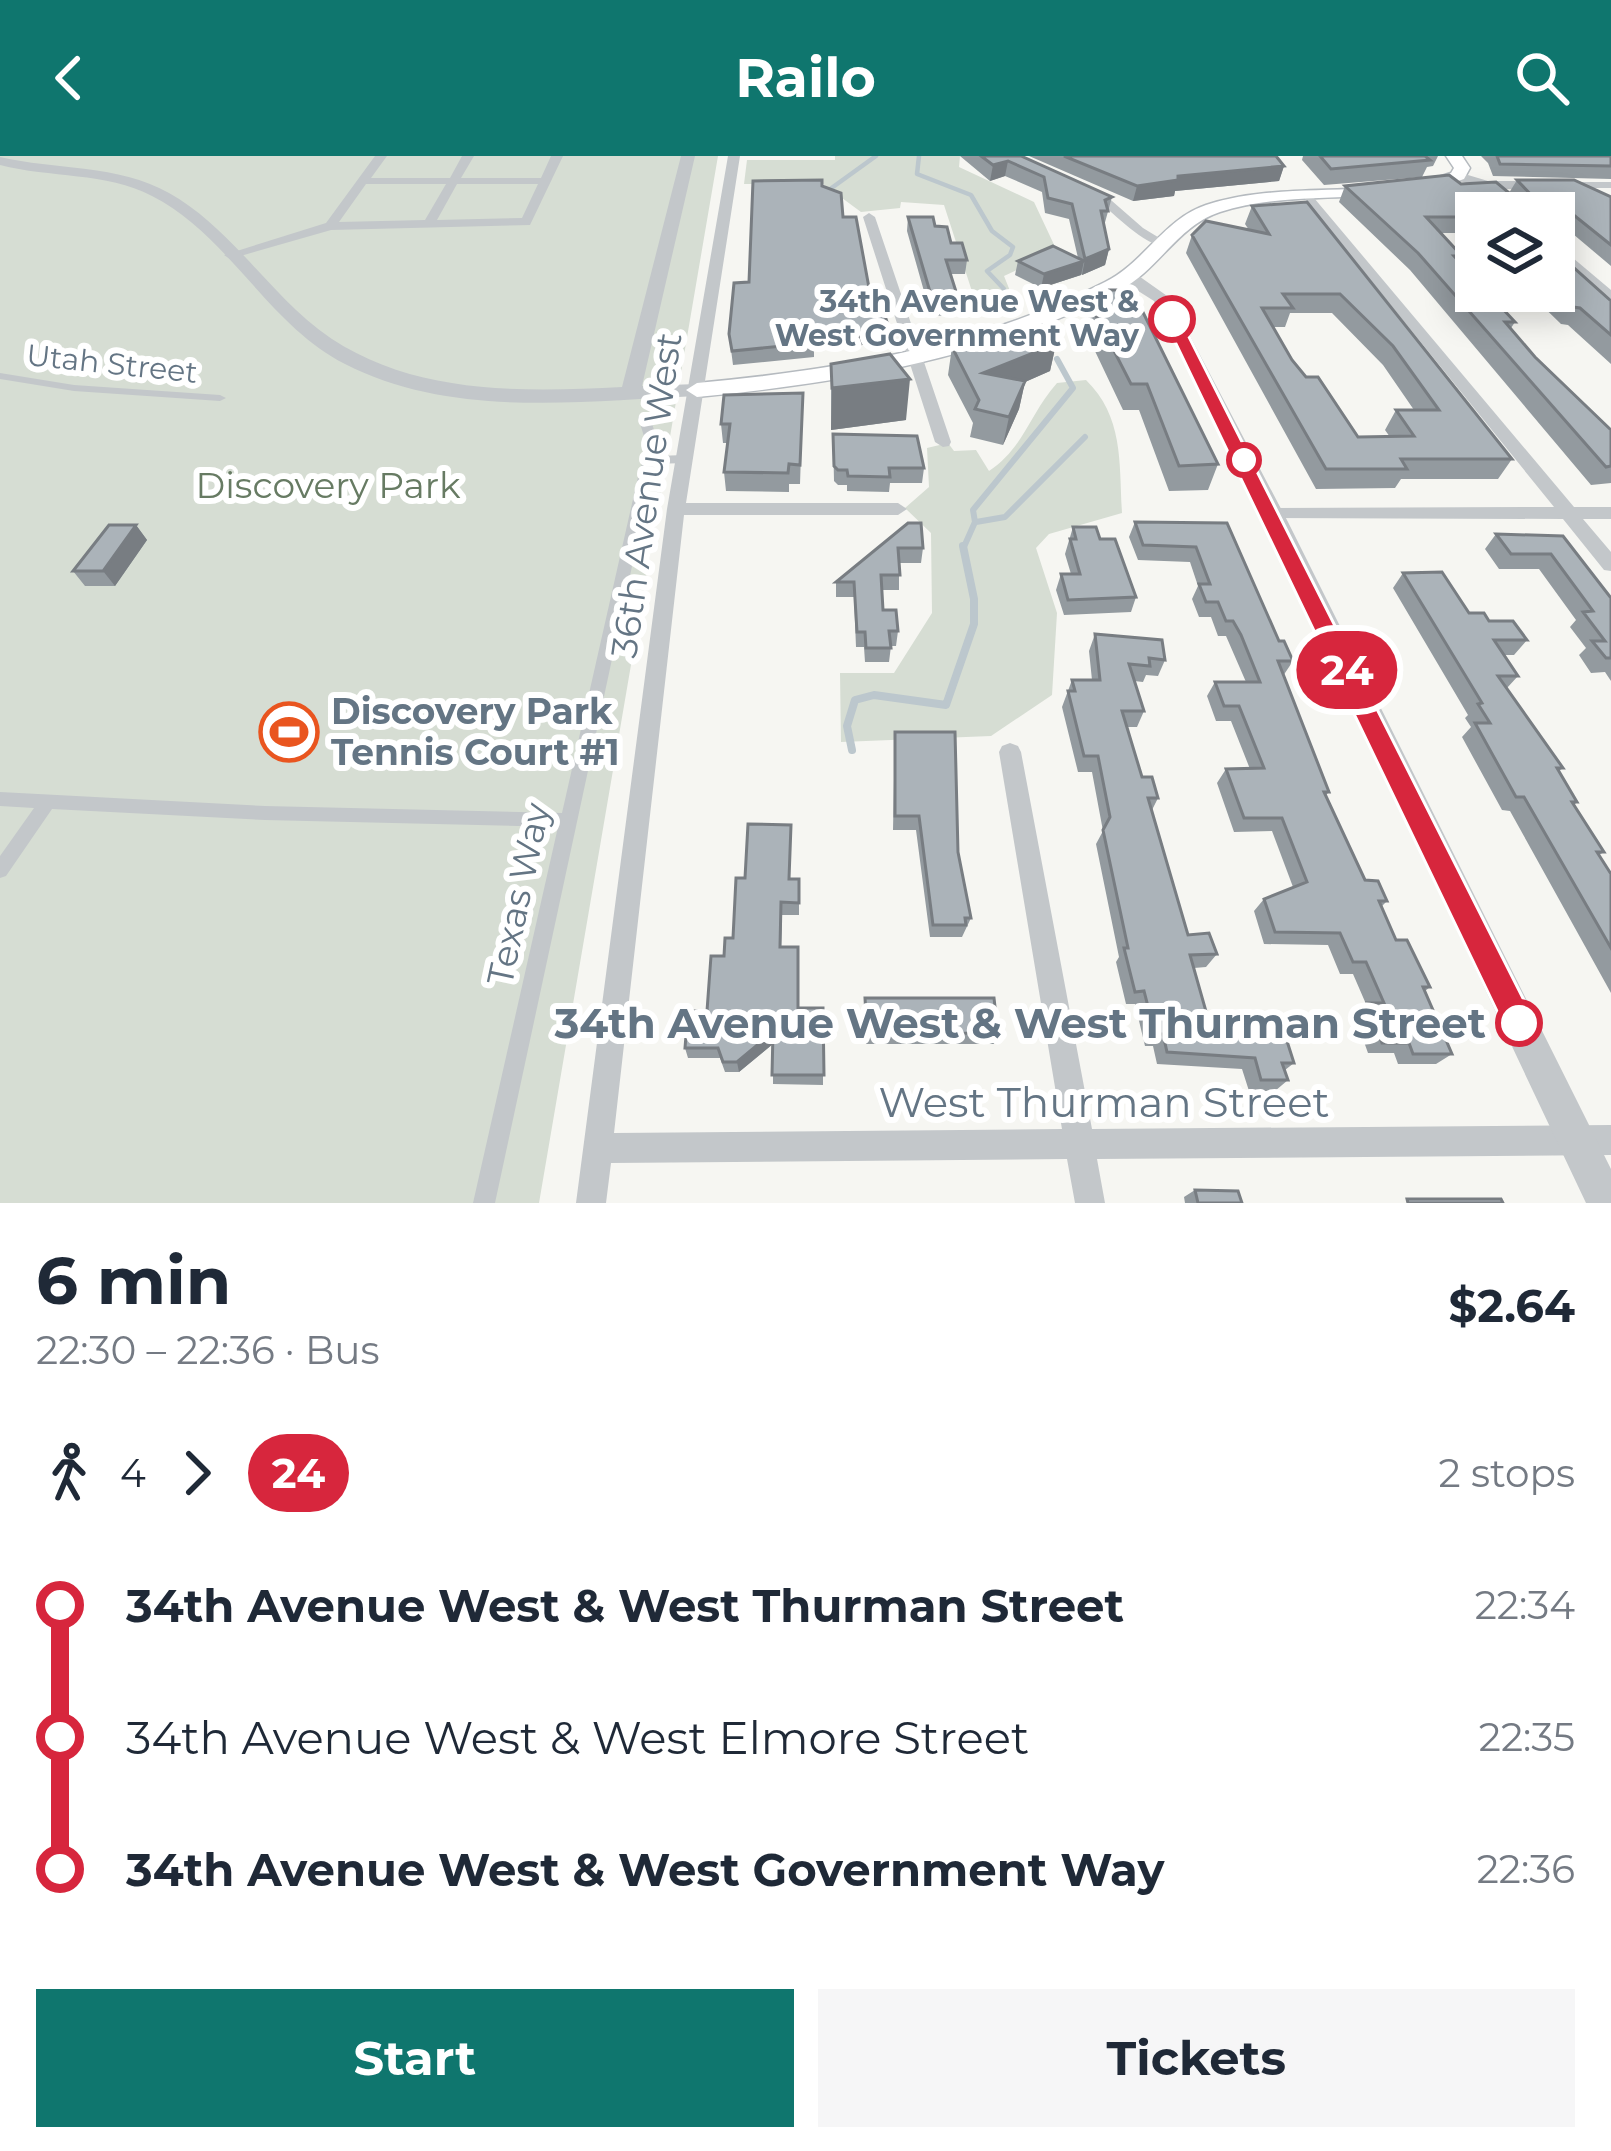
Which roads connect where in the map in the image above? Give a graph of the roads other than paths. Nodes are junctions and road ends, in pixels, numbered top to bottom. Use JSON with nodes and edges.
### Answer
{"nodes":[{"id":1,"x":381,"y":156,"type":"edge"},
{"id":2,"x":468,"y":156,"type":"edge"},
{"id":3,"x":557,"y":156,"type":"edge"},
{"id":4,"x":688,"y":156,"type":"edge"},
{"id":5,"x":734,"y":156,"type":"edge"},
{"id":6,"x":1454,"y":156,"type":"edge"},
{"id":7,"x":1,"y":162,"type":"edge"},
{"id":8,"x":1458,"y":176,"type":"junction"},
{"id":9,"x":363,"y":181,"type":"junction"},
{"id":10,"x":453,"y":181,"type":"junction"},
{"id":11,"x":547,"y":181,"type":"junction"},
{"id":12,"x":1486,"y":185,"type":"junction"},
{"id":13,"x":1570,"y":185,"type":"junction"},
{"id":14,"x":1611,"y":185,"type":"edge"},
{"id":15,"x":1079,"y":187,"type":"edge"},
{"id":16,"x":1494,"y":192,"type":"edge"},
{"id":17,"x":1309,"y":196,"type":"junction"},
{"id":18,"x":1611,"y":206,"type":"edge"},
{"id":19,"x":868,"y":217,"type":"dead end"},
{"id":20,"x":428,"y":225,"type":"junction"},
{"id":21,"x":330,"y":226,"type":"junction"},
{"id":22,"x":1160,"y":242,"type":"junction"},
{"id":23,"x":230,"y":255,"type":"junction"},
{"id":24,"x":1575,"y":265,"type":"edge"},
{"id":25,"x":1130,"y":278,"type":"junction"},
{"id":26,"x":1611,"y":297,"type":"edge"},
{"id":27,"x":919,"y":360,"type":"junction"},
{"id":28,"x":0,"y":376,"type":"edge"},
{"id":29,"x":697,"y":390,"type":"junction"},
{"id":30,"x":631,"y":392,"type":"junction"},
{"id":31,"x":220,"y":398,"type":"dead end"},
{"id":32,"x":644,"y":417,"type":"dead end"},
{"id":33,"x":943,"y":442,"type":"dead end"},
{"id":34,"x":685,"y":459,"type":"junction"},
{"id":35,"x":649,"y":460,"type":"junction"},
{"id":36,"x":676,"y":509,"type":"junction"},
{"id":37,"x":898,"y":509,"type":"dead end"},
{"id":38,"x":1570,"y":513,"type":"junction"},
{"id":39,"x":1611,"y":513,"type":"edge"},
{"id":40,"x":1272,"y":514,"type":"junction"},
{"id":41,"x":1611,"y":565,"type":"edge"},
{"id":42,"x":1010,"y":752,"type":"dead end"},
{"id":43,"x":0,"y":799,"type":"edge"},
{"id":44,"x":48,"y":801,"type":"junction"},
{"id":45,"x":568,"y":820,"type":"junction"},
{"id":46,"x":0,"y":870,"type":"edge"},
{"id":47,"x":1611,"y":1140,"type":"edge"},
{"id":48,"x":1576,"y":1141,"type":"junction"},
{"id":49,"x":1080,"y":1144,"type":"junction"},
{"id":50,"x":598,"y":1148,"type":"junction"},
{"id":51,"x":484,"y":1203,"type":"edge"},
{"id":52,"x":591,"y":1203,"type":"edge"},
{"id":53,"x":1090,"y":1203,"type":"edge"},
{"id":54,"x":1606,"y":1203,"type":"edge"}],
"edges":[{"from":1,"to":9,"type":"street"},
{"from":2,"to":10,"type":"street"},
{"from":3,"to":11,"type":"street"},
{"from":4,"to":30,"type":"street"},
{"from":5,"to":29,"type":"street","name":"36th Avenue West"},
{"from":6,"to":8,"type":"main road"},
{"from":7,"to":23,"type":"street"},
{"from":8,"to":12,"type":"street"},
{"from":8,"to":17,"type":"main road"},
{"from":9,"to":10,"type":"street"},
{"from":9,"to":21,"type":"street"},
{"from":10,"to":11,"type":"street"},
{"from":10,"to":20,"type":"street"},
{"from":11,"to":20,"type":"street"},
{"from":12,"to":13,"type":"street"},
{"from":12,"to":16,"type":"street"},
{"from":13,"to":14,"type":"street"},
{"from":13,"to":18,"type":"street"},
{"from":15,"to":22,"type":"street"},
{"from":17,"to":22,"type":"main road"},
{"from":17,"to":38,"type":"street"},
{"from":19,"to":27,"type":"street"},
{"from":20,"to":21,"type":"street"},
{"from":21,"to":23,"type":"street"},
{"from":22,"to":25,"type":"main road"},
{"from":23,"to":30,"type":"street"},
{"from":24,"to":26,"type":"street"},
{"from":25,"to":27,"type":"main road"},
{"from":25,"to":40,"type":"street"},
{"from":27,"to":29,"type":"main road"},
{"from":27,"to":33,"type":"street"},
{"from":28,"to":31,"type":"street","name":"Utah Street"},
{"from":29,"to":30,"type":"street"},
{"from":29,"to":34,"type":"street","name":"36th Avenue West"},
{"from":32,"to":35,"type":"street","name":"Texas Way"},
{"from":34,"to":35,"type":"street"},
{"from":34,"to":36,"type":"street","name":"36th Avenue West"},
{"from":35,"to":45,"type":"street","name":"Texas Way"},
{"from":36,"to":37,"type":"street"},
{"from":36,"to":50,"type":"street","name":"36th Avenue West"},
{"from":38,"to":39,"type":"street"},
{"from":38,"to":40,"type":"street"},
{"from":38,"to":41,"type":"street"},
{"from":40,"to":48,"type":"street"},
{"from":42,"to":49,"type":"street"},
{"from":43,"to":44,"type":"street"},
{"from":44,"to":45,"type":"street"},
{"from":44,"to":46,"type":"street"},
{"from":45,"to":51,"type":"street","name":"Texas Way"},
{"from":47,"to":48,"type":"street","name":"West Thurman Street"},
{"from":48,"to":49,"type":"street","name":"West Thurman Street"},
{"from":48,"to":54,"type":"street"},
{"from":49,"to":50,"type":"street","name":"West Thurman Street"},
{"from":49,"to":53,"type":"street"},
{"from":50,"to":52,"type":"street","name":"36th Avenue West"}]}
